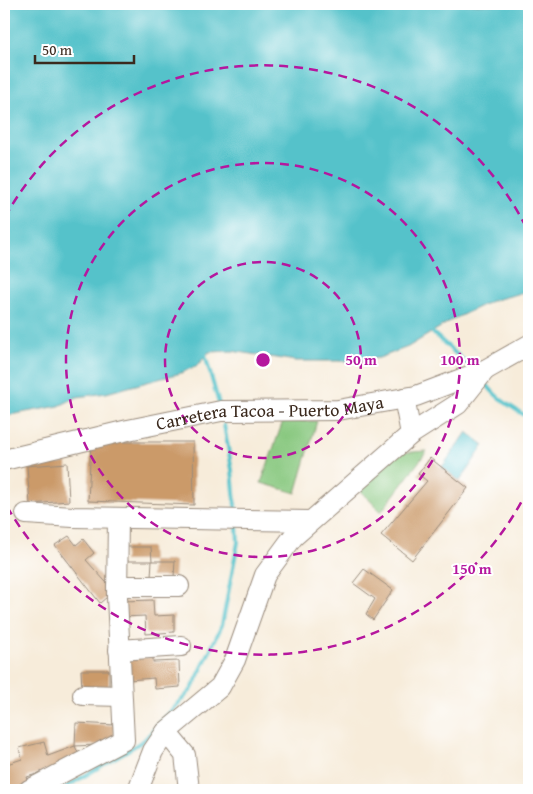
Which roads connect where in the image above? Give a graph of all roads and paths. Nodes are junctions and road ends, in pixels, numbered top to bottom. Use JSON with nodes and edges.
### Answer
{"nodes":[{"id":1,"x":529,"y":345,"type":"edge"},
{"id":2,"x":485,"y":370,"type":"junction"},
{"id":3,"x":404,"y":398,"type":"junction"},
{"id":4,"x":412,"y":434,"type":"junction"},
{"id":5,"x":4,"y":460,"type":"edge"},
{"id":6,"x":26,"y":514,"type":"dead end"},
{"id":7,"x":118,"y":518,"type":"junction"},
{"id":8,"x":310,"y":521,"type":"junction"},
{"id":9,"x":116,"y":586,"type":"junction"},
{"id":10,"x":178,"y":586,"type":"dead end"},
{"id":11,"x":181,"y":646,"type":"dead end"},
{"id":12,"x":119,"y":650,"type":"junction"},
{"id":13,"x":83,"y":695,"type":"dead end"},
{"id":14,"x":121,"y":696,"type":"junction"},
{"id":15,"x":166,"y":732,"type":"junction"},
{"id":16,"x":29,"y":790,"type":"edge"},
{"id":17,"x":138,"y":790,"type":"edge"},
{"id":18,"x":190,"y":790,"type":"edge"}],
"edges":[{"from":1,"to":2,"type":"street","name":"Carretera Tacoa - Puerto Maya"},
{"from":2,"to":3,"type":"street","name":"Carretera Tacoa - Puerto Maya"},
{"from":2,"to":4,"type":"street"},
{"from":3,"to":4,"type":"street"},
{"from":3,"to":5,"type":"street","name":"Carretera Tacoa - Puerto Maya"},
{"from":4,"to":8,"type":"street"},
{"from":6,"to":7,"type":"street"},
{"from":7,"to":8,"type":"street"},
{"from":7,"to":9,"type":"street"},
{"from":8,"to":15,"type":"street"},
{"from":9,"to":10,"type":"street"},
{"from":9,"to":12,"type":"street"},
{"from":11,"to":12,"type":"street"},
{"from":12,"to":14,"type":"street"},
{"from":13,"to":14,"type":"street"},
{"from":14,"to":16,"type":"street"},
{"from":15,"to":17,"type":"street"},
{"from":15,"to":18,"type":"street"}]}
